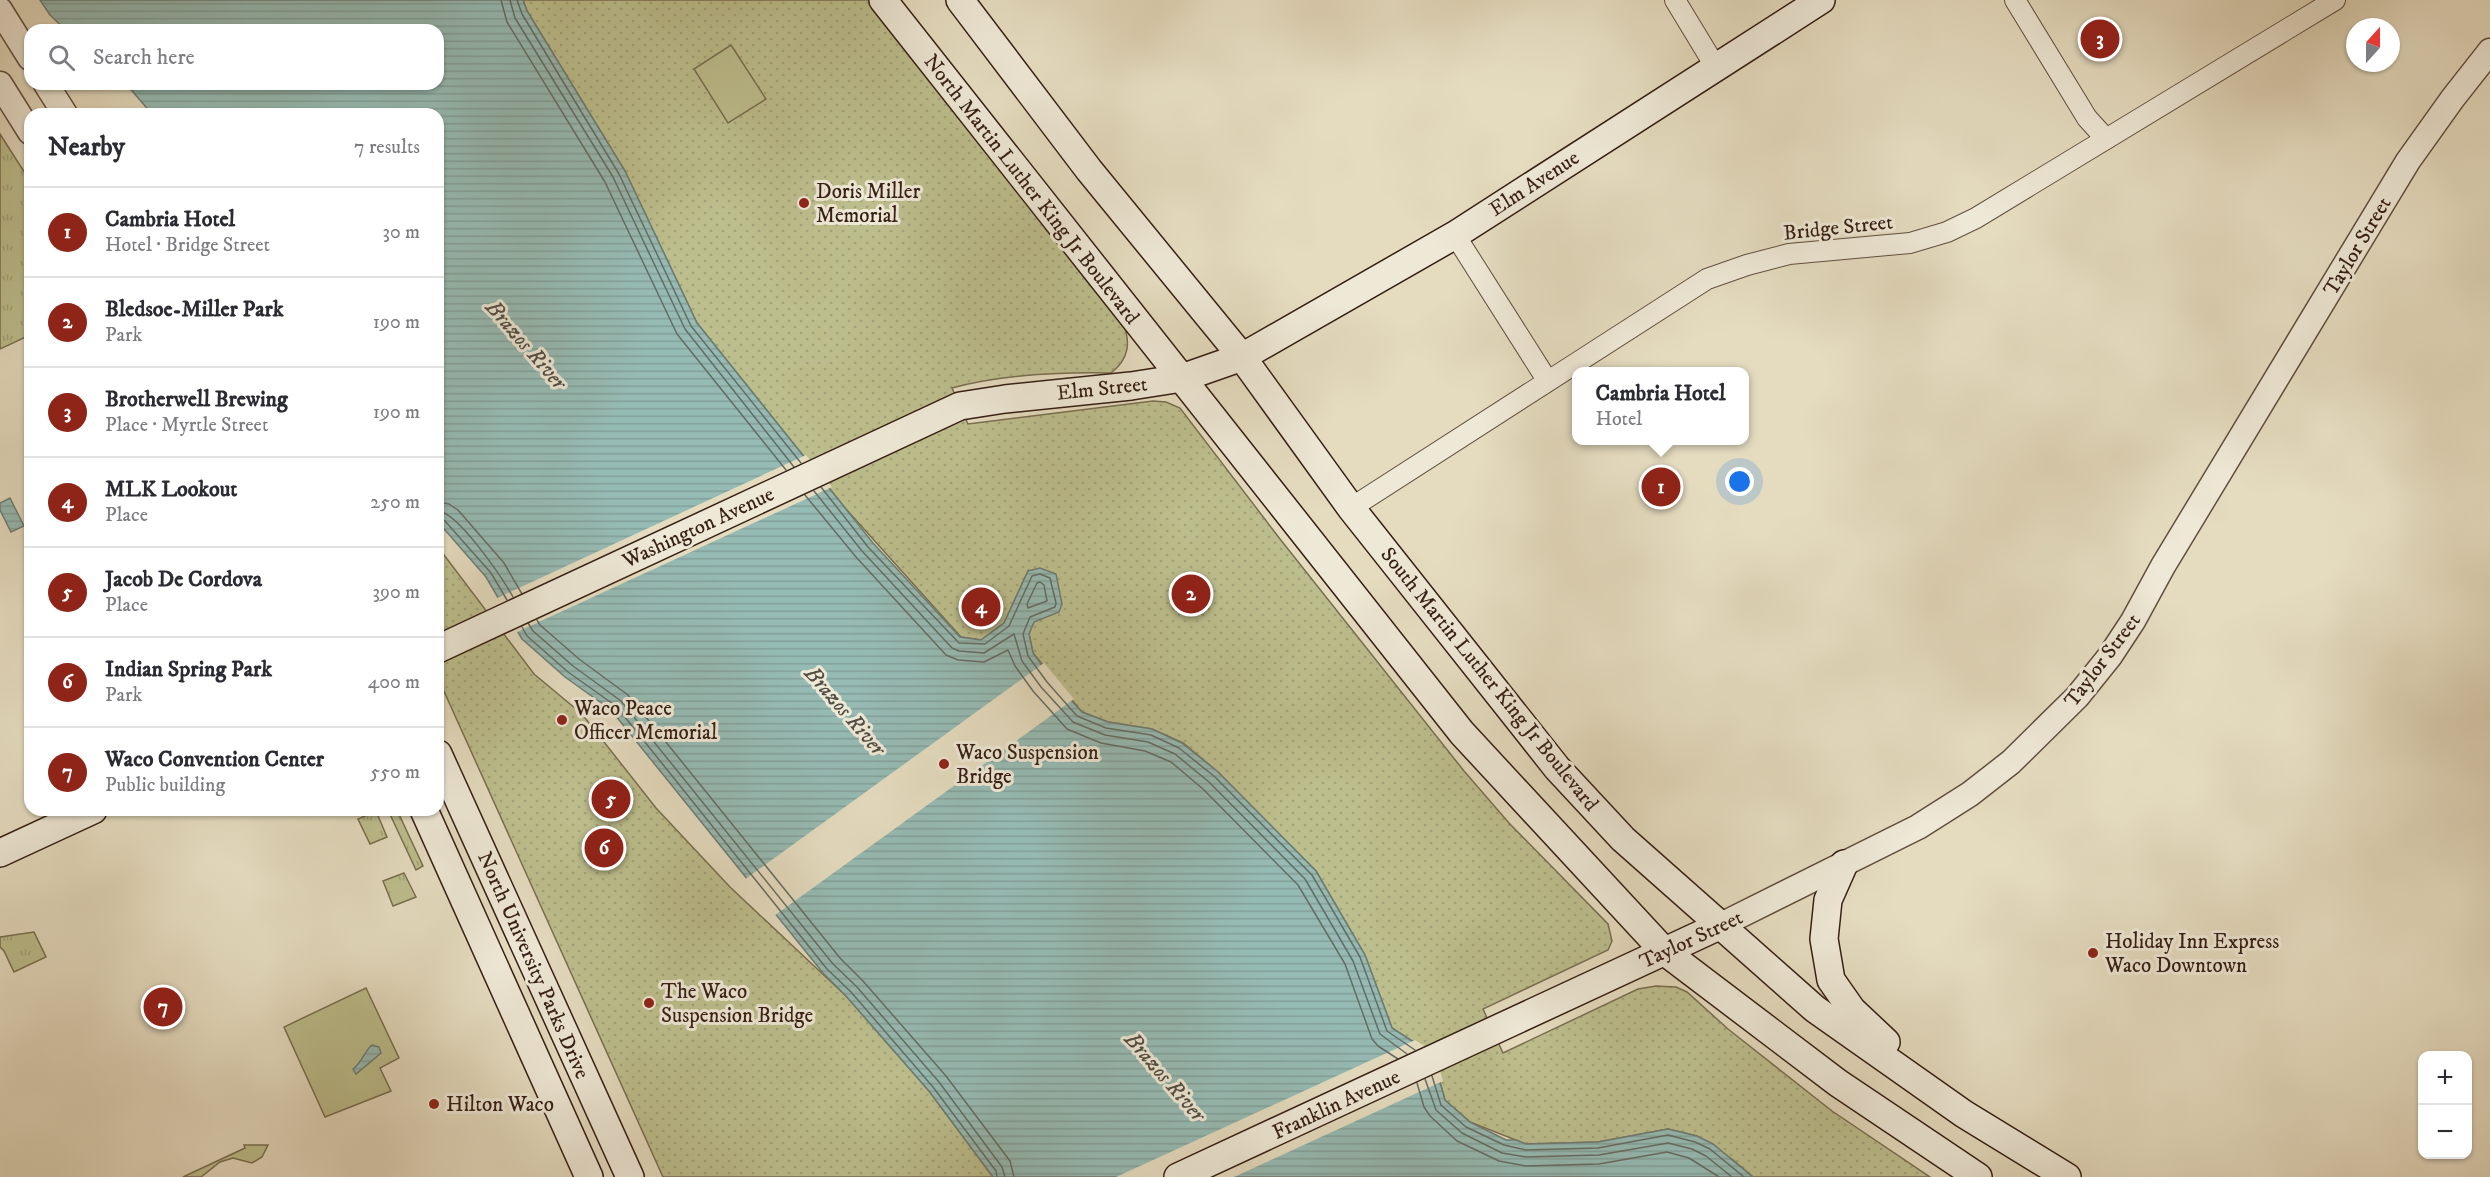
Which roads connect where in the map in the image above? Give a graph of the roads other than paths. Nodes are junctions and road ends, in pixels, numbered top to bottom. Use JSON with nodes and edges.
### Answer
{"nodes":[{"id":1,"x":883,"y":0,"type":"edge"},
{"id":2,"x":960,"y":0,"type":"edge"},
{"id":3,"x":1675,"y":0,"type":"edge"},
{"id":4,"x":1821,"y":0,"type":"edge"},
{"id":5,"x":2015,"y":0,"type":"edge"},
{"id":6,"x":2335,"y":0,"type":"edge"},
{"id":7,"x":0,"y":10,"type":"edge"},
{"id":8,"x":24,"y":48,"type":"edge"},
{"id":9,"x":2490,"y":51,"type":"edge"},
{"id":10,"x":1716,"y":66,"type":"junction"},
{"id":11,"x":0,"y":84,"type":"edge"},
{"id":12,"x":50,"y":90,"type":"edge"},
{"id":13,"x":61,"y":108,"type":"edge"},
{"id":14,"x":24,"y":122,"type":"edge"},
{"id":15,"x":2106,"y":139,"type":"junction"},
{"id":16,"x":1455,"y":235,"type":"junction"},
{"id":17,"x":1242,"y":357,"type":"junction"},
{"id":18,"x":1182,"y":378,"type":"junction"},
{"id":19,"x":1547,"y":380,"type":"junction"},
{"id":20,"x":960,"y":406,"type":"joint"},
{"id":21,"x":1351,"y":508,"type":"junction"},
{"id":22,"x":444,"y":646,"type":"edge"},
{"id":23,"x":444,"y":767,"type":"edge"},
{"id":24,"x":80,"y":816,"type":"edge"},
{"id":25,"x":427,"y":816,"type":"edge"},
{"id":26,"x":0,"y":853,"type":"edge"},
{"id":27,"x":1844,"y":864,"type":"junction"},
{"id":28,"x":1719,"y":926,"type":"junction"},
{"id":29,"x":1664,"y":951,"type":"junction"},
{"id":30,"x":1494,"y":1032,"type":"joint"},
{"id":31,"x":1964,"y":1114,"type":"junction"},
{"id":32,"x":589,"y":1177,"type":"edge"},
{"id":33,"x":630,"y":1177,"type":"edge"},
{"id":34,"x":1178,"y":1177,"type":"edge"},
{"id":35,"x":1978,"y":1177,"type":"edge"},
{"id":36,"x":2067,"y":1177,"type":"edge"}],
"edges":[{"from":1,"to":18,"type":"main road","name":"North Martin Luther King Jr Boulevard"},
{"from":2,"to":17,"type":"main road"},
{"from":3,"to":10,"type":"street"},
{"from":4,"to":10,"type":"main road","name":"Elm Avenue"},
{"from":5,"to":15,"type":"street"},
{"from":6,"to":15,"type":"street","name":"Bridge Street"},
{"from":7,"to":8,"type":"street"},
{"from":9,"to":27,"type":"street","name":"Taylor Street"},
{"from":10,"to":16,"type":"main road","name":"Elm Avenue"},
{"from":11,"to":14,"type":"street"},
{"from":12,"to":13,"type":"street"},
{"from":15,"to":19,"type":"street","name":"Bridge Street"},
{"from":16,"to":17,"type":"main road","name":"Elm Avenue"},
{"from":16,"to":19,"type":"street"},
{"from":17,"to":18,"type":"main road","name":"Elm Street"},
{"from":17,"to":21,"type":"main road","name":"South Martin Luther King Jr Boulevard"},
{"from":18,"to":20,"type":"main road","name":"Elm Street"},
{"from":18,"to":29,"type":"main road"},
{"from":19,"to":21,"type":"street","name":"Bridge Street"},
{"from":20,"to":22,"type":"main road","name":"Washington Avenue"},
{"from":21,"to":28,"type":"main road","name":"South Martin Luther King Jr Boulevard"},
{"from":23,"to":33,"type":"main road","name":"North University Parks Drive"},
{"from":24,"to":26,"type":"main road"},
{"from":25,"to":32,"type":"main road","name":"North University Parks Drive"},
{"from":27,"to":28,"type":"street","name":"Taylor Street"},
{"from":27,"to":31,"type":"main road"},
{"from":28,"to":29,"type":"main road","name":"Taylor Street"},
{"from":28,"to":31,"type":"main road","name":"South Martin Luther King Jr Boulevard"},
{"from":29,"to":30,"type":"main road","name":"Taylor Street"},
{"from":29,"to":35,"type":"main road"},
{"from":30,"to":34,"type":"main road","name":"Franklin Avenue"},
{"from":31,"to":36,"type":"main road","name":"South Martin Luther King Jr Boulevard"}]}
